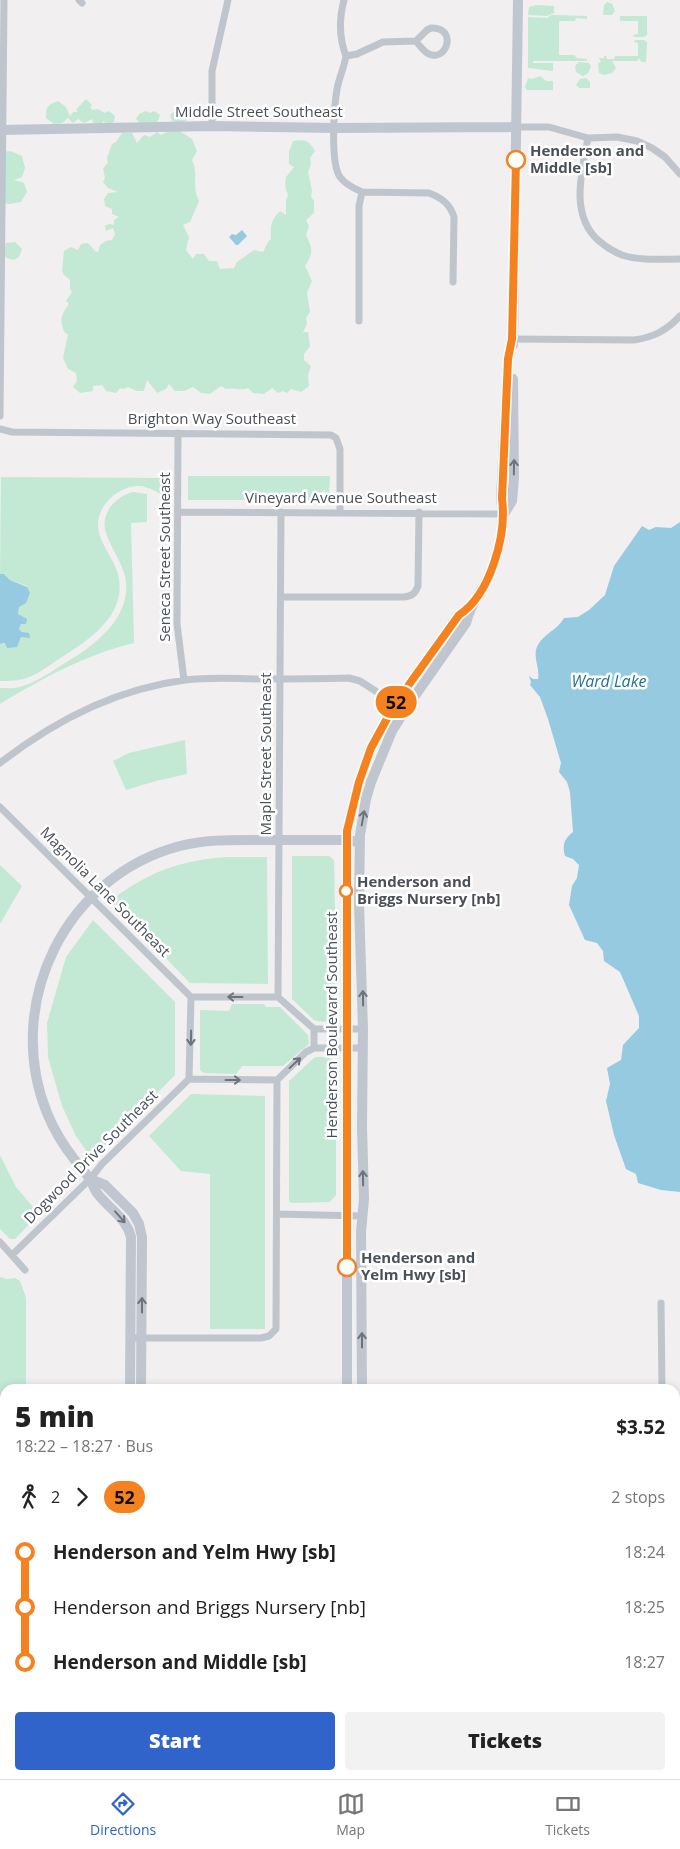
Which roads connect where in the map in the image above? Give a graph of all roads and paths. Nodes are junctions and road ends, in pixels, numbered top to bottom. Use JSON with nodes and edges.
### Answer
{"nodes":[{"id":1,"x":4,"y":0,"type":"edge"},
{"id":2,"x":228,"y":0,"type":"edge"},
{"id":3,"x":344,"y":0,"type":"edge"},
{"id":4,"x":518,"y":0,"type":"edge"},
{"id":5,"x":416,"y":41,"type":"junction"},
{"id":6,"x":346,"y":56,"type":"junction"},
{"id":7,"x":212,"y":126,"type":"junction"},
{"id":8,"x":517,"y":127,"type":"junction"},
{"id":9,"x":335,"y":128,"type":"junction"},
{"id":10,"x":2,"y":130,"type":"edge"},
{"id":11,"x":588,"y":138,"type":"junction"},
{"id":12,"x":680,"y":174,"type":"edge"},
{"id":13,"x":362,"y":192,"type":"junction"},
{"id":14,"x":680,"y":259,"type":"edge"},
{"id":15,"x":454,"y":282,"type":"dead end"},
{"id":16,"x":680,"y":316,"type":"edge"},
{"id":17,"x":359,"y":320,"type":"dead end"},
{"id":18,"x":1,"y":324,"type":"edge"},
{"id":19,"x":512,"y":339,"type":"junction"},
{"id":20,"x":0,"y":416,"type":"edge"},
{"id":21,"x":0,"y":429,"type":"edge"},
{"id":22,"x":178,"y":433,"type":"junction"},
{"id":23,"x":178,"y":512,"type":"junction"},
{"id":24,"x":281,"y":512,"type":"junction"},
{"id":25,"x":340,"y":512,"type":"junction"},
{"id":26,"x":419,"y":512,"type":"junction"},
{"id":27,"x":504,"y":514,"type":"junction"},
{"id":28,"x":281,"y":597,"type":"junction"},
{"id":29,"x":470,"y":608,"type":"junction"},
{"id":30,"x":280,"y":679,"type":"junction"},
{"id":31,"x":184,"y":680,"type":"junction"},
{"id":32,"x":395,"y":704,"type":"junction"},
{"id":33,"x":405,"y":710,"type":"junction"},
{"id":34,"x":0,"y":763,"type":"edge"},
{"id":35,"x":0,"y":807,"type":"edge"},
{"id":36,"x":280,"y":840,"type":"junction"},
{"id":37,"x":346,"y":840,"type":"junction"},
{"id":38,"x":360,"y":842,"type":"junction"},
{"id":39,"x":92,"y":898,"type":"junction"},
{"id":40,"x":191,"y":997,"type":"junction"},
{"id":41,"x":278,"y":997,"type":"junction"},
{"id":42,"x":347,"y":1029,"type":"junction"},
{"id":43,"x":363,"y":1029,"type":"junction"},
{"id":44,"x":314,"y":1030,"type":"junction"},
{"id":45,"x":314,"y":1048,"type":"junction"},
{"id":46,"x":363,"y":1048,"type":"junction"},
{"id":47,"x":348,"y":1049,"type":"junction"},
{"id":48,"x":189,"y":1079,"type":"junction"},
{"id":49,"x":277,"y":1080,"type":"junction"},
{"id":50,"x":90,"y":1179,"type":"junction"},
{"id":51,"x":277,"y":1214,"type":"junction"},
{"id":52,"x":346,"y":1216,"type":"junction"},
{"id":53,"x":362,"y":1216,"type":"junction"},
{"id":54,"x":0,"y":1242,"type":"edge"},
{"id":55,"x":12,"y":1255,"type":"junction"},
{"id":56,"x":25,"y":1270,"type":"dead end"},
{"id":57,"x":661,"y":1303,"type":"dead end"},
{"id":58,"x":130,"y":1338,"type":"junction"},
{"id":59,"x":142,"y":1338,"type":"junction"},
{"id":60,"x":130,"y":1384,"type":"edge"},
{"id":61,"x":141,"y":1384,"type":"edge"},
{"id":62,"x":347,"y":1384,"type":"edge"},
{"id":63,"x":362,"y":1384,"type":"edge"},
{"id":64,"x":662,"y":1384,"type":"edge"}],
"edges":[{"from":1,"to":10,"type":"street"},
{"from":2,"to":7,"type":"street"},
{"from":3,"to":6,"type":"street"},
{"from":4,"to":8,"type":"main road","name":"Henderson Boulevard Southeast"},
{"from":5,"to":5,"type":"street"},
{"from":5,"to":6,"type":"street"},
{"from":6,"to":9,"type":"street"},
{"from":7,"to":9,"type":"main road","name":"Middle Street Southeast"},
{"from":7,"to":10,"type":"main road","name":"Middle Street Southeast"},
{"from":8,"to":9,"type":"main road","name":"Middle Street Southeast"},
{"from":8,"to":11,"type":"street"},
{"from":8,"to":19,"type":"main road","name":"Henderson Boulevard Southeast"},
{"from":9,"to":13,"type":"street"},
{"from":10,"to":18,"type":"street"},
{"from":11,"to":12,"type":"street"},
{"from":11,"to":14,"type":"street"},
{"from":13,"to":15,"type":"street"},
{"from":13,"to":17,"type":"street"},
{"from":16,"to":19,"type":"street"},
{"from":18,"to":20,"type":"street"},
{"from":19,"to":27,"type":"main road","name":"Henderson Boulevard Southeast"},
{"from":21,"to":22,"type":"street","name":"Brighton Way Southeast"},
{"from":22,"to":23,"type":"street","name":"Seneca Street Southeast"},
{"from":22,"to":25,"type":"street","name":"Brighton Way Southeast"},
{"from":23,"to":24,"type":"street","name":"Vineyard Avenue Southeast"},
{"from":23,"to":31,"type":"street","name":"Seneca Street Southeast"},
{"from":24,"to":25,"type":"street","name":"Vineyard Avenue Southeast"},
{"from":24,"to":28,"type":"street","name":"Maple Street Southeast"},
{"from":25,"to":26,"type":"street","name":"Vineyard Avenue Southeast"},
{"from":26,"to":27,"type":"street","name":"Vineyard Avenue Southeast"},
{"from":26,"to":28,"type":"street"},
{"from":27,"to":29,"type":"main road","name":"Henderson Boulevard Southeast"},
{"from":28,"to":30,"type":"street","name":"Maple Street Southeast"},
{"from":29,"to":32,"type":"main road","name":"Henderson Boulevard Southeast"},
{"from":29,"to":33,"type":"main road","name":"Henderson Boulevard Southeast"},
{"from":30,"to":31,"type":"street"},
{"from":30,"to":32,"type":"street"},
{"from":30,"to":36,"type":"street","name":"Maple Street Southeast"},
{"from":31,"to":34,"type":"street"},
{"from":32,"to":33,"type":"street"},
{"from":32,"to":37,"type":"main road","name":"Henderson Boulevard Southeast"},
{"from":38,"to":33,"type":"main road","name":"Henderson Boulevard Southeast","one_way":true},
{"from":35,"to":39,"type":"street","name":"Magnolia Lane Southeast"},
{"from":36,"to":37,"type":"main road"},
{"from":36,"to":39,"type":"main road"},
{"from":36,"to":41,"type":"street","name":"Maple Street Southeast"},
{"from":37,"to":38,"type":"main road"},
{"from":37,"to":42,"type":"main road","name":"Henderson Boulevard Southeast"},
{"from":43,"to":38,"type":"main road","name":"Henderson Boulevard Southeast","one_way":true},
{"from":39,"to":40,"type":"street","name":"Magnolia Lane Southeast"},
{"from":39,"to":50,"type":"main road"},
{"from":41,"to":40,"type":"street","one_way":true},
{"from":40,"to":48,"type":"street","one_way":true},
{"from":41,"to":44,"type":"street"},
{"from":42,"to":43,"type":"street"},
{"from":42,"to":44,"type":"street"},
{"from":42,"to":47,"type":"main road","name":"Henderson Boulevard Southeast"},
{"from":43,"to":46,"type":"main road","name":"Henderson Boulevard Southeast"},
{"from":44,"to":45,"type":"street"},
{"from":45,"to":47,"type":"street"},
{"from":49,"to":45,"type":"street","one_way":true},
{"from":46,"to":47,"type":"street"},
{"from":53,"to":46,"type":"main road","name":"Henderson Boulevard Southeast","one_way":true},
{"from":47,"to":52,"type":"main road","name":"Henderson Boulevard Southeast"},
{"from":48,"to":49,"type":"street","one_way":true},
{"from":48,"to":50,"type":"street","name":"Dogwood Drive Southeast"},
{"from":49,"to":51,"type":"street"},
{"from":50,"to":55,"type":"street","name":"Dogwood Drive Southeast"},
{"from":50,"to":58,"type":"main road","one_way":true},
{"from":59,"to":50,"type":"main road","one_way":true},
{"from":51,"to":52,"type":"street"},
{"from":51,"to":59,"type":"street"},
{"from":52,"to":53,"type":"street"},
{"from":52,"to":62,"type":"main road","name":"Henderson Boulevard Southeast"},
{"from":63,"to":53,"type":"main road","name":"Henderson Boulevard Southeast","one_way":true},
{"from":54,"to":55,"type":"street"},
{"from":55,"to":56,"type":"street"},
{"from":57,"to":64,"type":"street"},
{"from":58,"to":59,"type":"street"},
{"from":58,"to":60,"type":"main road"},
{"from":59,"to":61,"type":"main road"}]}
